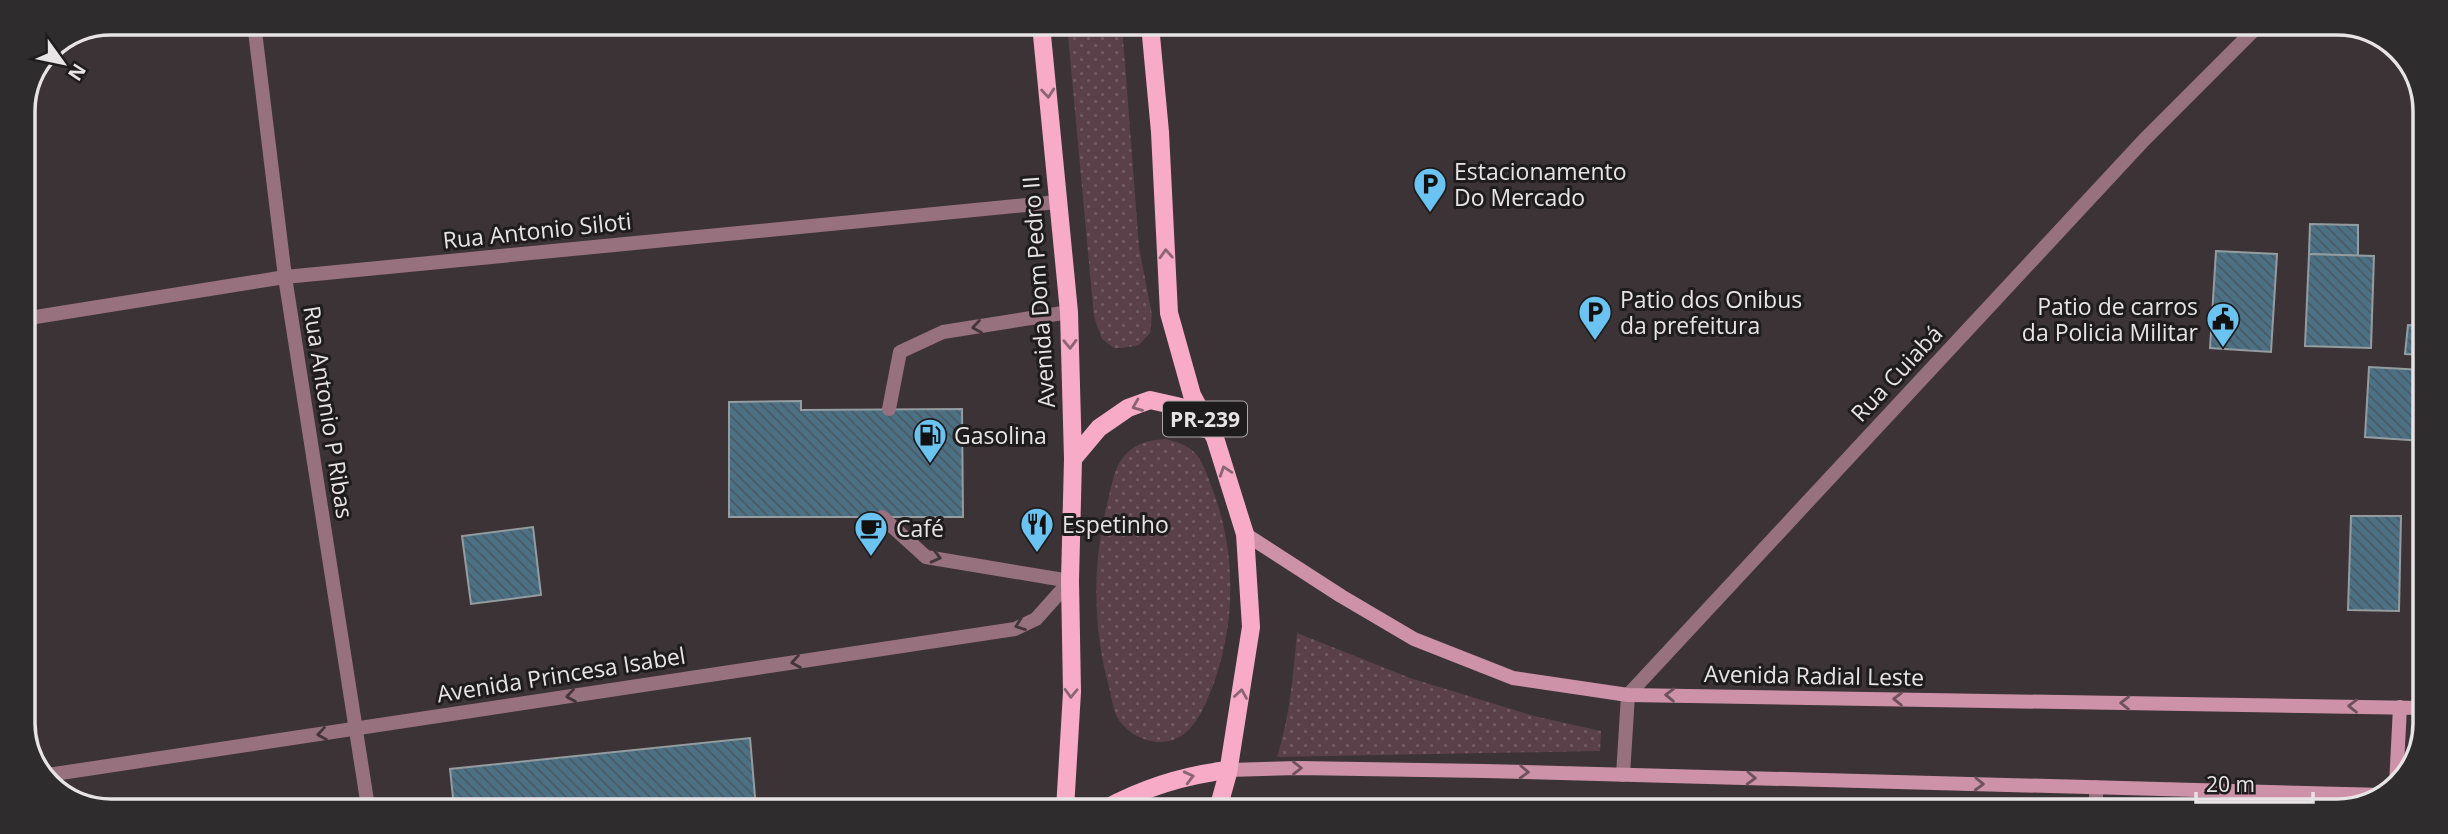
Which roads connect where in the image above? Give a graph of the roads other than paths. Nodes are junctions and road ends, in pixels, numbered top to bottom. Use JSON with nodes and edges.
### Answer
{"nodes":[{"id":1,"x":255,"y":35,"type":"edge"},
{"id":2,"x":1042,"y":35,"type":"edge"},
{"id":3,"x":1151,"y":35,"type":"edge"},
{"id":4,"x":2249,"y":35,"type":"edge"},
{"id":5,"x":1058,"y":202,"type":"junction"},
{"id":6,"x":285,"y":277,"type":"junction"},
{"id":7,"x":1069,"y":312,"type":"junction"},
{"id":8,"x":35,"y":317,"type":"edge"},
{"id":9,"x":889,"y":409,"type":"dead end"},
{"id":10,"x":1215,"y":439,"type":"junction"},
{"id":11,"x":1073,"y":459,"type":"junction"},
{"id":12,"x":882,"y":517,"type":"dead end"},
{"id":13,"x":1245,"y":534,"type":"junction"},
{"id":14,"x":1070,"y":581,"type":"junction"},
{"id":15,"x":1628,"y":695,"type":"junction"},
{"id":16,"x":2400,"y":707,"type":"junction"},
{"id":17,"x":2413,"y":708,"type":"edge"},
{"id":18,"x":356,"y":729,"type":"junction"},
{"id":19,"x":2397,"y":769,"type":"edge"},
{"id":20,"x":1228,"y":770,"type":"junction"},
{"id":21,"x":55,"y":774,"type":"edge"},
{"id":22,"x":1623,"y":775,"type":"junction"},
{"id":23,"x":2096,"y":787,"type":"junction"},
{"id":24,"x":2362,"y":794,"type":"edge"},
{"id":25,"x":367,"y":799,"type":"edge"},
{"id":26,"x":1067,"y":799,"type":"edge"},
{"id":27,"x":1123,"y":799,"type":"edge"},
{"id":28,"x":1221,"y":799,"type":"edge"},
{"id":29,"x":1228,"y":799,"type":"edge"},
{"id":30,"x":2096,"y":799,"type":"edge"}],
"edges":[{"from":1,"to":6,"type":"street","name":"Rua Antonio P Ribas"},
{"from":2,"to":5,"type":"main road","name":"Avenida Dom Pedro II","one_way":true},
{"from":10,"to":3,"type":"main road","number":"PR-239","one_way":true},
{"from":4,"to":15,"type":"street","name":"Rua Cuiabá"},
{"from":5,"to":6,"type":"street","name":"Rua Antonio Siloti"},
{"from":5,"to":7,"type":"main road","name":"Avenida Dom Pedro II"},
{"from":6,"to":8,"type":"street","name":"Rua Antonio Siloti"},
{"from":6,"to":18,"type":"street","name":"Rua Antonio P Ribas"},
{"from":7,"to":9,"type":"street","one_way":true},
{"from":7,"to":11,"type":"main road","name":"Avenida Dom Pedro II","one_way":true},
{"from":10,"to":11,"type":"main road","one_way":true},
{"from":13,"to":10,"type":"main road","number":"PR-239","one_way":true},
{"from":11,"to":14,"type":"main road","name":"Avenida Dom Pedro II"},
{"from":12,"to":14,"type":"street","one_way":true},
{"from":13,"to":15,"type":"main road","name":"Avenida Radial Leste"},
{"from":20,"to":13,"type":"main road","number":"PR-239","one_way":true},
{"from":14,"to":18,"type":"street","name":"Avenida Princesa Isabel","one_way":true},
{"from":14,"to":26,"type":"main road","name":"Avenida Dom Pedro II","one_way":true},
{"from":16,"to":15,"type":"main road","name":"Avenida Radial Leste","one_way":true},
{"from":15,"to":22,"type":"street"},
{"from":16,"to":17,"type":"main road","name":"Avenida Radial Leste"},
{"from":16,"to":19,"type":"main road"},
{"from":18,"to":21,"type":"street","name":"Avenida Princesa Isabel","one_way":true},
{"from":18,"to":25,"type":"street","name":"Rua Antonio P Ribas"},
{"from":20,"to":22,"type":"main road","one_way":true},
{"from":27,"to":20,"type":"main road","one_way":true},
{"from":20,"to":28,"type":"main road","number":"PR-239"},
{"from":20,"to":29,"type":"street"},
{"from":22,"to":23,"type":"main road","one_way":true},
{"from":23,"to":24,"type":"main road"},
{"from":23,"to":30,"type":"street"}]}
